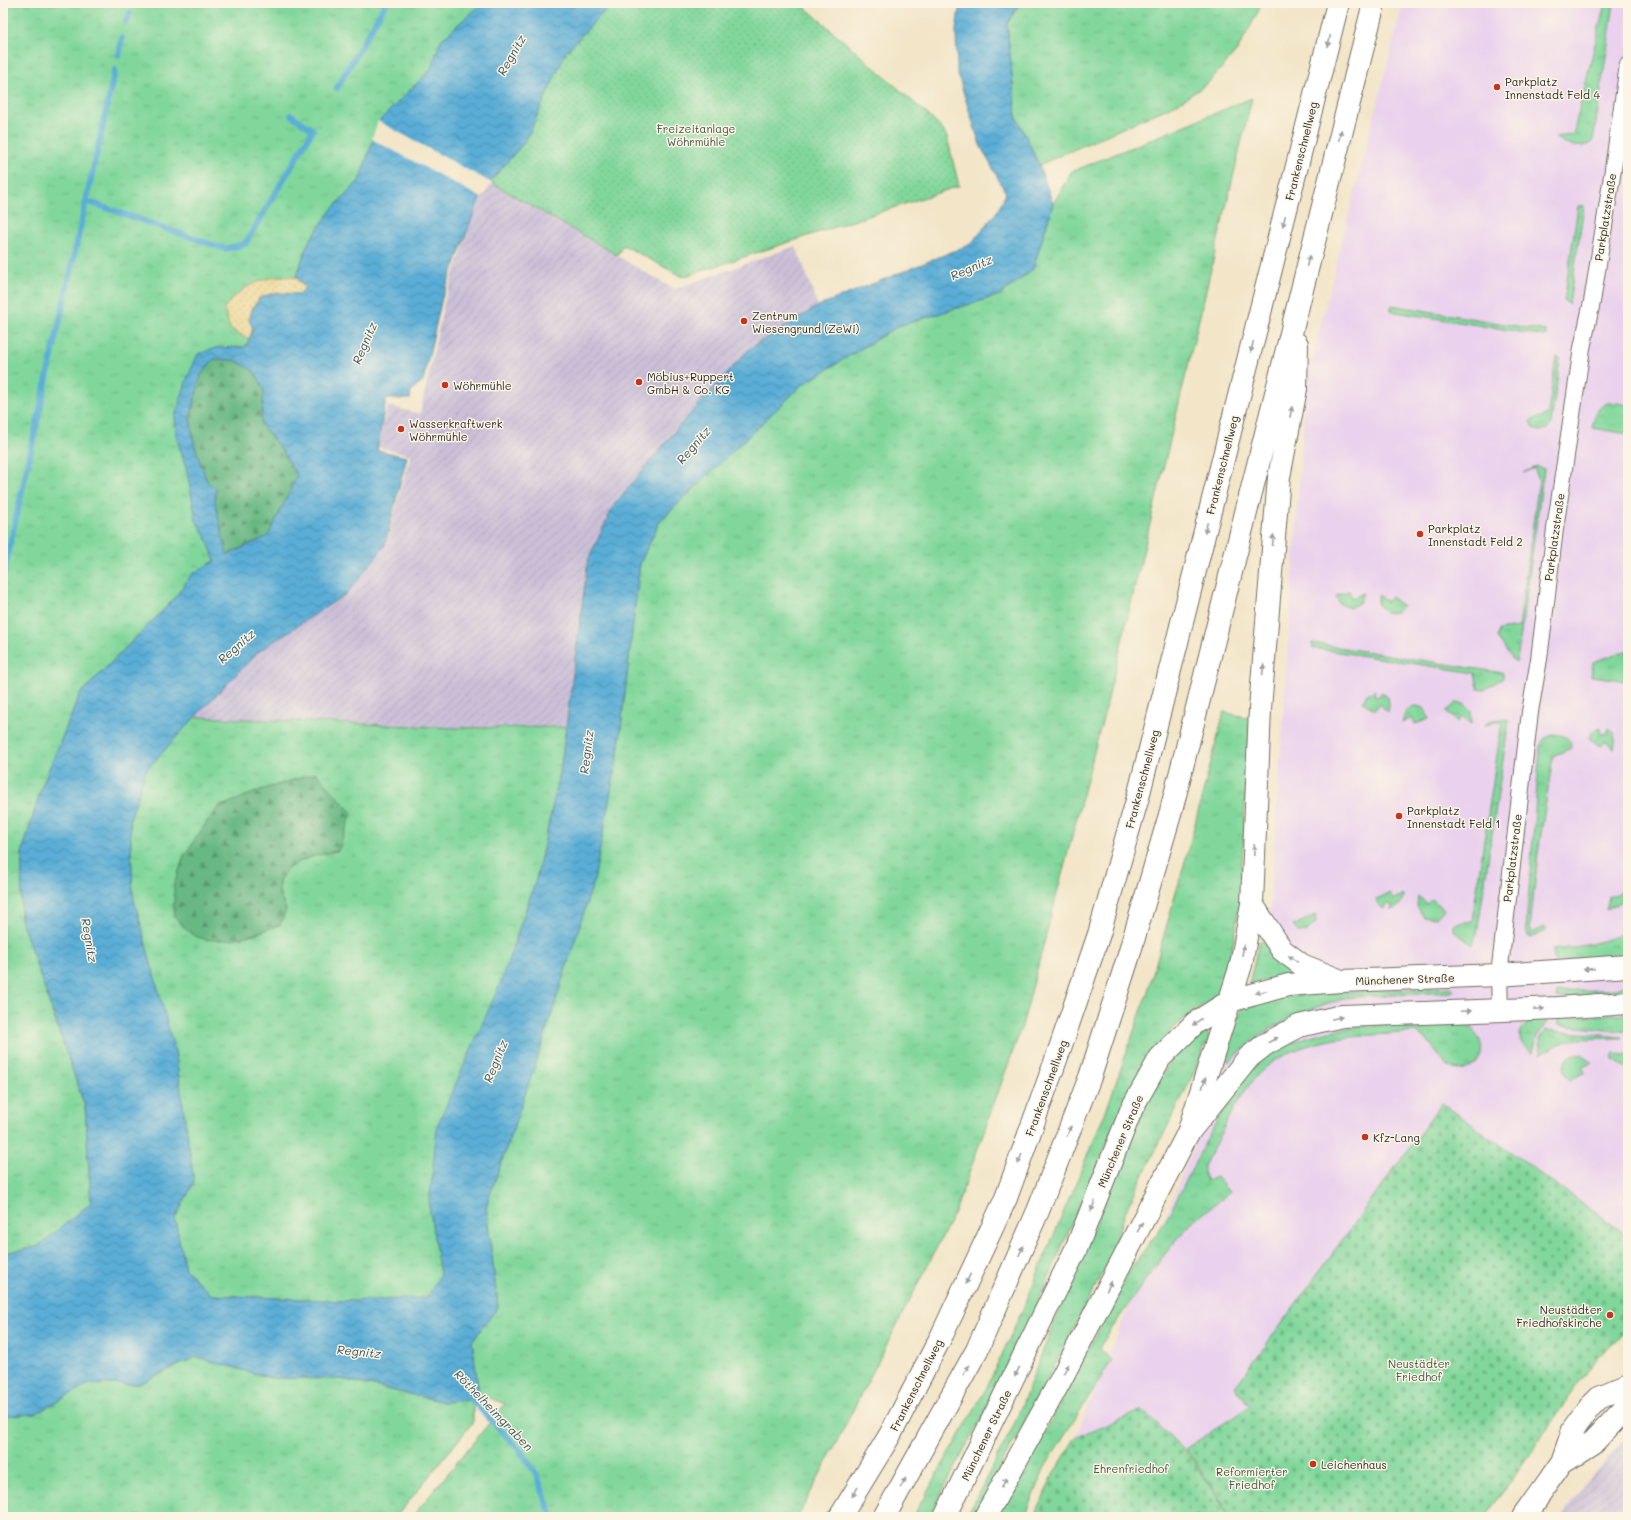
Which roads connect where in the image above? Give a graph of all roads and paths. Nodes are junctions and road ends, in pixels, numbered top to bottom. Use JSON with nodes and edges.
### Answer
{"nodes":[{"id":1,"x":1338,"y":3,"type":"edge"},
{"id":2,"x":1374,"y":3,"type":"edge"},
{"id":3,"x":1628,"y":65,"type":"edge"},
{"id":4,"x":1299,"y":299,"type":"junction"},
{"id":5,"x":1252,"y":904,"type":"junction"},
{"id":6,"x":1628,"y":966,"type":"edge"},
{"id":7,"x":1498,"y":975,"type":"junction"},
{"id":8,"x":1341,"y":981,"type":"junction"},
{"id":9,"x":1230,"y":1001,"type":"junction"},
{"id":10,"x":1628,"y":1003,"type":"edge"},
{"id":11,"x":1500,"y":1010,"type":"junction"},
{"id":12,"x":1188,"y":1133,"type":"junction"},
{"id":13,"x":1628,"y":1386,"type":"edge"},
{"id":14,"x":1628,"y":1405,"type":"edge"},
{"id":15,"x":1562,"y":1462,"type":"junction"},
{"id":16,"x":840,"y":1517,"type":"edge"},
{"id":17,"x":884,"y":1517,"type":"edge"},
{"id":18,"x":945,"y":1517,"type":"edge"},
{"id":19,"x":985,"y":1517,"type":"edge"},
{"id":20,"x":1522,"y":1517,"type":"edge"}],
"edges":[{"from":1,"to":16,"type":"main road","name":"Frankenschnellweg","one_way":true},
{"from":4,"to":2,"type":"main road","one_way":true},
{"from":3,"to":7,"type":"street","name":"Parkplatzstraße"},
{"from":5,"to":4,"type":"main road","one_way":true},
{"from":17,"to":4,"type":"main road","one_way":true},
{"from":8,"to":5,"type":"main road","one_way":true},
{"from":9,"to":5,"type":"main road","one_way":true},
{"from":6,"to":7,"type":"main road","name":"Münchener Straße","one_way":true},
{"from":7,"to":8,"type":"main road","name":"Münchener Straße"},
{"from":7,"to":11,"type":"street","name":"Parkplatzstraße"},
{"from":8,"to":9,"type":"main road","name":"Münchener Straße","one_way":true},
{"from":12,"to":9,"type":"main road","one_way":true},
{"from":9,"to":18,"type":"main road","name":"Münchener Straße","one_way":true},
{"from":11,"to":10,"type":"main road","one_way":true},
{"from":12,"to":11,"type":"main road","one_way":true},
{"from":19,"to":12,"type":"main road","one_way":true},
{"from":13,"to":15,"type":"main road"},
{"from":14,"to":15,"type":"main road"},
{"from":15,"to":20,"type":"main road"}]}
